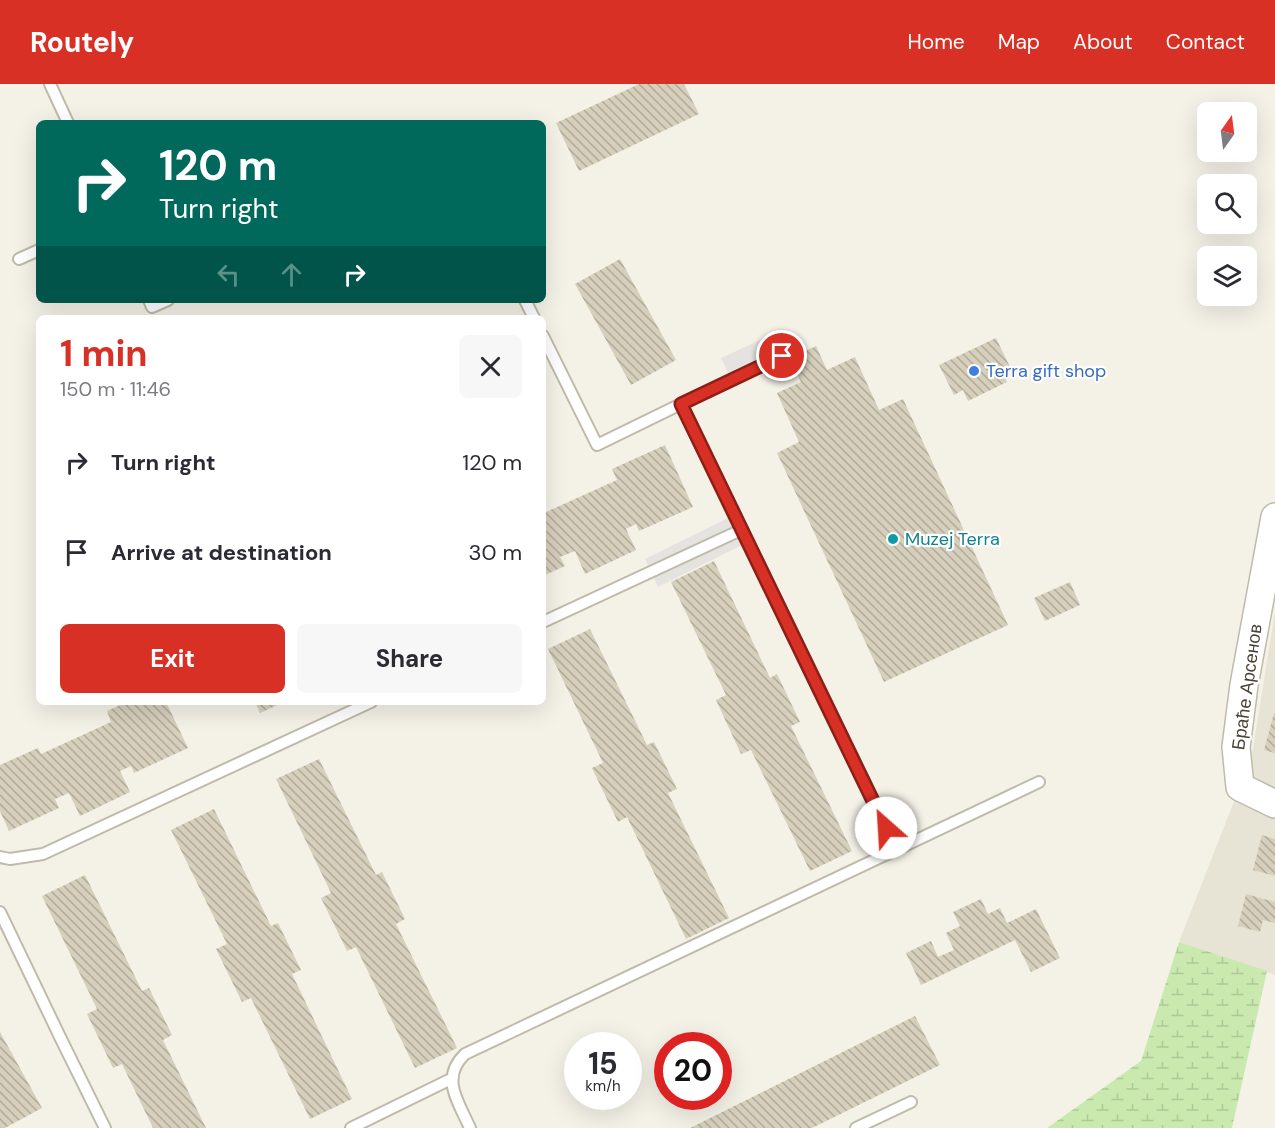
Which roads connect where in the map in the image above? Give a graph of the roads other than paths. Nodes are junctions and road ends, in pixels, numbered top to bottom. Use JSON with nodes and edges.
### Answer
{"nodes":[{"id":1,"x":50,"y":84,"type":"edge"},
{"id":2,"x":67,"y":120,"type":"edge"},
{"id":3,"x":36,"y":251,"type":"edge"},
{"id":4,"x":19,"y":259,"type":"dead end"},
{"id":5,"x":546,"y":342,"type":"edge"},
{"id":6,"x":782,"y":356,"type":"dead end"},
{"id":7,"x":681,"y":404,"type":"junction"},
{"id":8,"x":1275,"y":517,"type":"edge"},
{"id":9,"x":741,"y":530,"type":"junction"},
{"id":10,"x":546,"y":621,"type":"edge"},
{"id":11,"x":365,"y":705,"type":"edge"},
{"id":12,"x":1039,"y":782,"type":"dead end"},
{"id":13,"x":1275,"y":804,"type":"edge"},
{"id":14,"x":897,"y":849,"type":"junction"},
{"id":15,"x":0,"y":857,"type":"edge"},
{"id":16,"x":0,"y":912,"type":"edge"},
{"id":17,"x":451,"y":1079,"type":"junction"},
{"id":18,"x":911,"y":1102,"type":"dead end"},
{"id":19,"x":105,"y":1128,"type":"edge"},
{"id":20,"x":351,"y":1128,"type":"edge"},
{"id":21,"x":470,"y":1128,"type":"edge"},
{"id":22,"x":856,"y":1128,"type":"edge"}],
"edges":[{"from":1,"to":2,"type":"lane"},
{"from":3,"to":4,"type":"lane"},
{"from":5,"to":7,"type":"lane"},
{"from":6,"to":7,"type":"lane"},
{"from":7,"to":9,"type":"lane"},
{"from":8,"to":13,"type":"street","name":"Браће Арсенов"},
{"from":9,"to":10,"type":"lane"},
{"from":9,"to":14,"type":"lane"},
{"from":11,"to":15,"type":"lane"},
{"from":12,"to":14,"type":"lane"},
{"from":14,"to":17,"type":"lane"},
{"from":16,"to":19,"type":"lane"},
{"from":17,"to":20,"type":"lane"},
{"from":17,"to":21,"type":"lane"},
{"from":18,"to":22,"type":"lane"}]}
